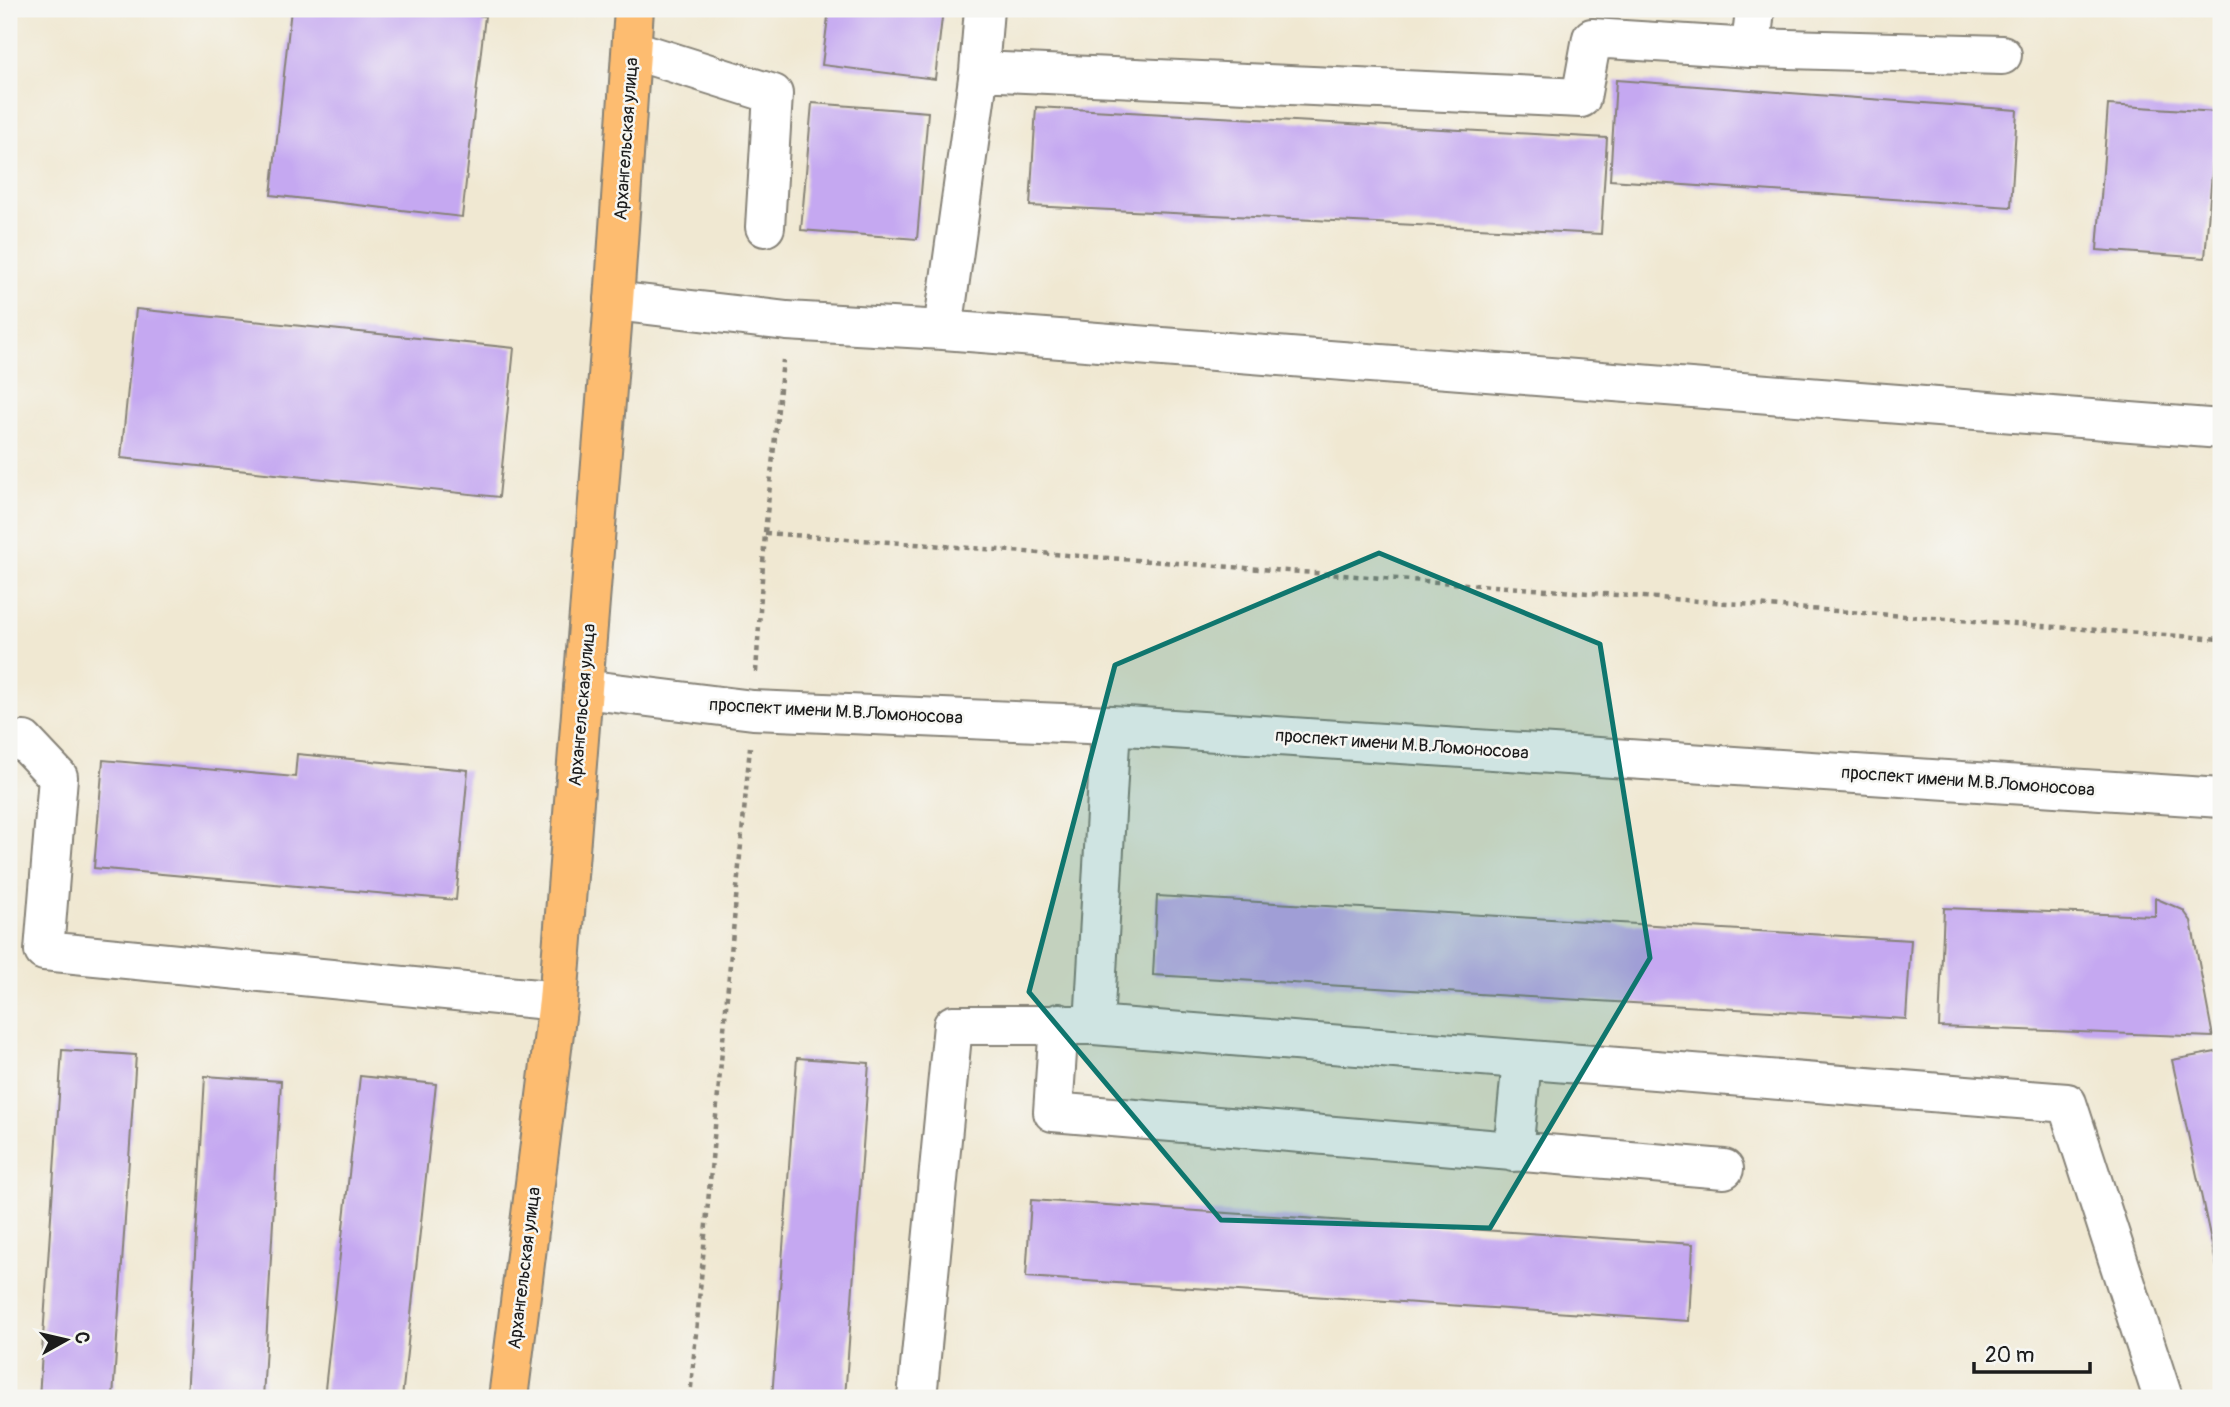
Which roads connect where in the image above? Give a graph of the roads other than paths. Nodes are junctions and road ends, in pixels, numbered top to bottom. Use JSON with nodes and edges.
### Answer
{"nodes":[{"id":1,"x":634,"y":9,"type":"edge"},
{"id":2,"x":984,"y":9,"type":"edge"},
{"id":3,"x":1755,"y":9,"type":"edge"},
{"id":4,"x":1751,"y":48,"type":"junction"},
{"id":5,"x":633,"y":50,"type":"junction"},
{"id":6,"x":2002,"y":55,"type":"dead end"},
{"id":7,"x":979,"y":71,"type":"junction"},
{"id":8,"x":765,"y":227,"type":"dead end"},
{"id":9,"x":614,"y":301,"type":"junction"},
{"id":10,"x":943,"y":330,"type":"junction"},
{"id":11,"x":2221,"y":429,"type":"edge"},
{"id":12,"x":583,"y":689,"type":"junction"},
{"id":13,"x":1111,"y":725,"type":"junction"},
{"id":14,"x":9,"y":741,"type":"edge"},
{"id":15,"x":2221,"y":798,"type":"edge"},
{"id":16,"x":558,"y":1001,"type":"junction"},
{"id":17,"x":1076,"y":1024,"type":"junction"},
{"id":18,"x":1522,"y":1060,"type":"junction"},
{"id":19,"x":1513,"y":1152,"type":"junction"},
{"id":20,"x":1724,"y":1170,"type":"dead end"},
{"id":21,"x":508,"y":1398,"type":"edge"},
{"id":22,"x":917,"y":1398,"type":"edge"},
{"id":23,"x":2163,"y":1398,"type":"edge"}],
"edges":[{"from":1,"to":5,"type":"main road","name":"Архангельская улица"},
{"from":2,"to":7,"type":"street"},
{"from":3,"to":4,"type":"street"},
{"from":4,"to":6,"type":"street"},
{"from":4,"to":7,"type":"street"},
{"from":5,"to":8,"type":"street"},
{"from":5,"to":9,"type":"main road","name":"Архангельская улица"},
{"from":7,"to":10,"type":"street"},
{"from":9,"to":10,"type":"street"},
{"from":9,"to":12,"type":"main road","name":"Архангельская улица"},
{"from":10,"to":11,"type":"street"},
{"from":12,"to":13,"type":"street","name":"проспект имени М.В.Ломоносова"},
{"from":12,"to":16,"type":"main road","name":"Архангельская улица"},
{"from":13,"to":15,"type":"street","name":"проспект имени М.В.Ломоносова"},
{"from":13,"to":17,"type":"street"},
{"from":14,"to":16,"type":"street"},
{"from":16,"to":21,"type":"main road","name":"Архангельская улица"},
{"from":17,"to":18,"type":"street"},
{"from":17,"to":19,"type":"street"},
{"from":17,"to":22,"type":"street"},
{"from":18,"to":19,"type":"street"},
{"from":18,"to":23,"type":"street"},
{"from":19,"to":20,"type":"street"}]}
